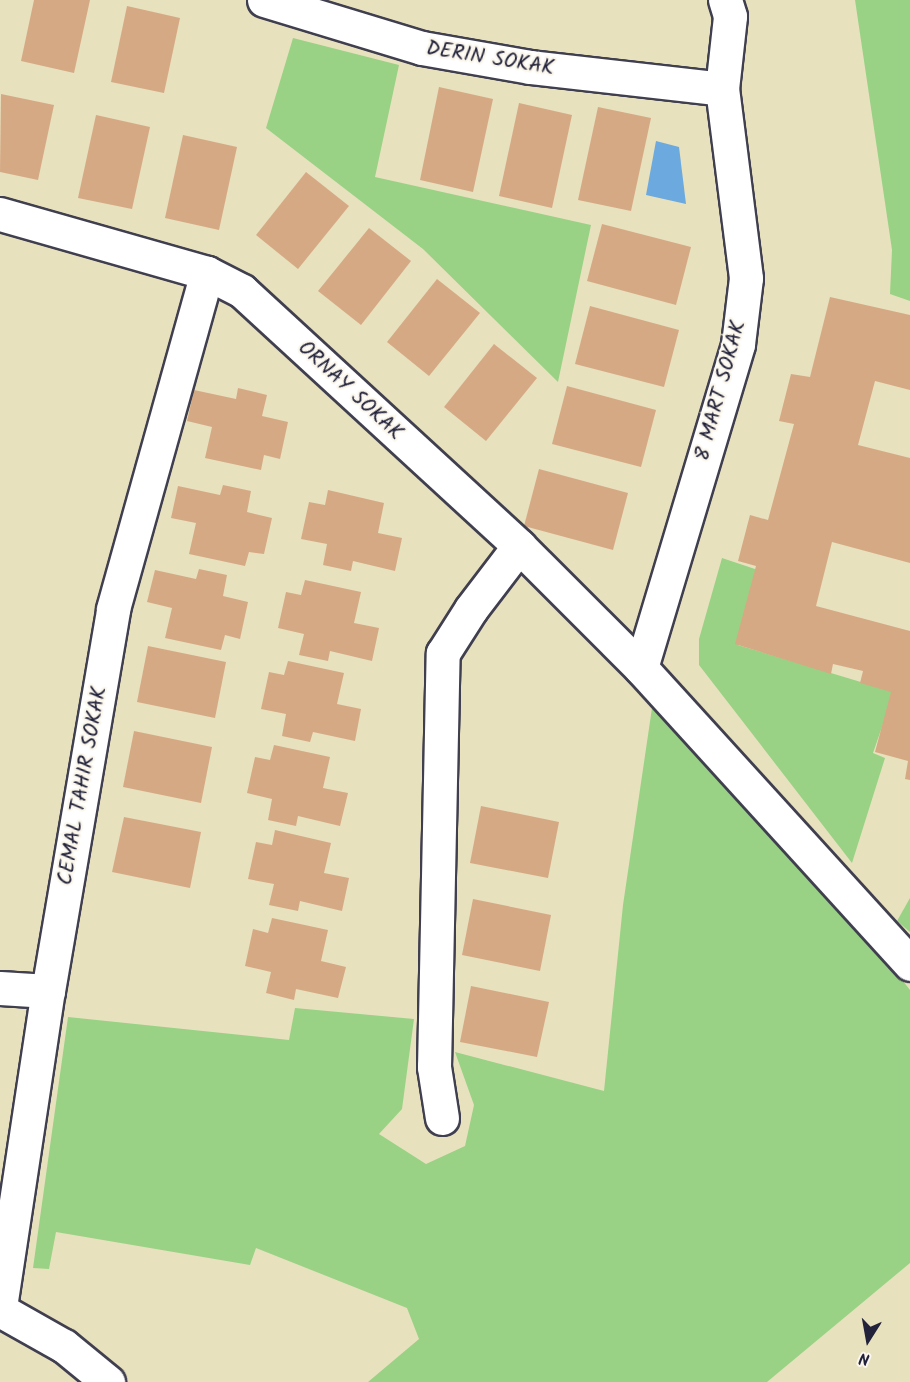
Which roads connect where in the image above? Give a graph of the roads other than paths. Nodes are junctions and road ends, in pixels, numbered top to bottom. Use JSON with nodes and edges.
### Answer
{"nodes":[{"id":1,"x":264,"y":0,"type":"edge"},
{"id":2,"x":725,"y":0,"type":"edge"},
{"id":3,"x":722,"y":89,"type":"junction"},
{"id":4,"x":0,"y":214,"type":"edge"},
{"id":5,"x":207,"y":273,"type":"junction"},
{"id":6,"x":519,"y":546,"type":"junction"},
{"id":7,"x":641,"y":668,"type":"junction"},
{"id":8,"x":910,"y":964,"type":"edge"},
{"id":9,"x":0,"y":988,"type":"edge"},
{"id":10,"x":48,"y":991,"type":"junction"},
{"id":11,"x":442,"y":1118,"type":"dead end"},
{"id":12,"x":0,"y":1309,"type":"edge"},
{"id":13,"x":108,"y":1382,"type":"edge"}],
"edges":[{"from":1,"to":3,"type":"street","name":"DERIN SOKAK"},
{"from":2,"to":3,"type":"street","name":"8 MART SOKAK"},
{"from":3,"to":7,"type":"street","name":"8 MART SOKAK"},
{"from":4,"to":5,"type":"street","name":"ORNAY SOKAK"},
{"from":5,"to":6,"type":"street","name":"ORNAY SOKAK"},
{"from":5,"to":10,"type":"street","name":"CEMAL TAHIR SOKAK"},
{"from":6,"to":7,"type":"street","name":"ORNAY SOKAK"},
{"from":6,"to":11,"type":"street"},
{"from":7,"to":8,"type":"street","name":"ORNAY SOKAK"},
{"from":9,"to":10,"type":"street"},
{"from":10,"to":12,"type":"street","name":"CEMAL TAHIR SOKAK"},
{"from":12,"to":13,"type":"street"}]}
